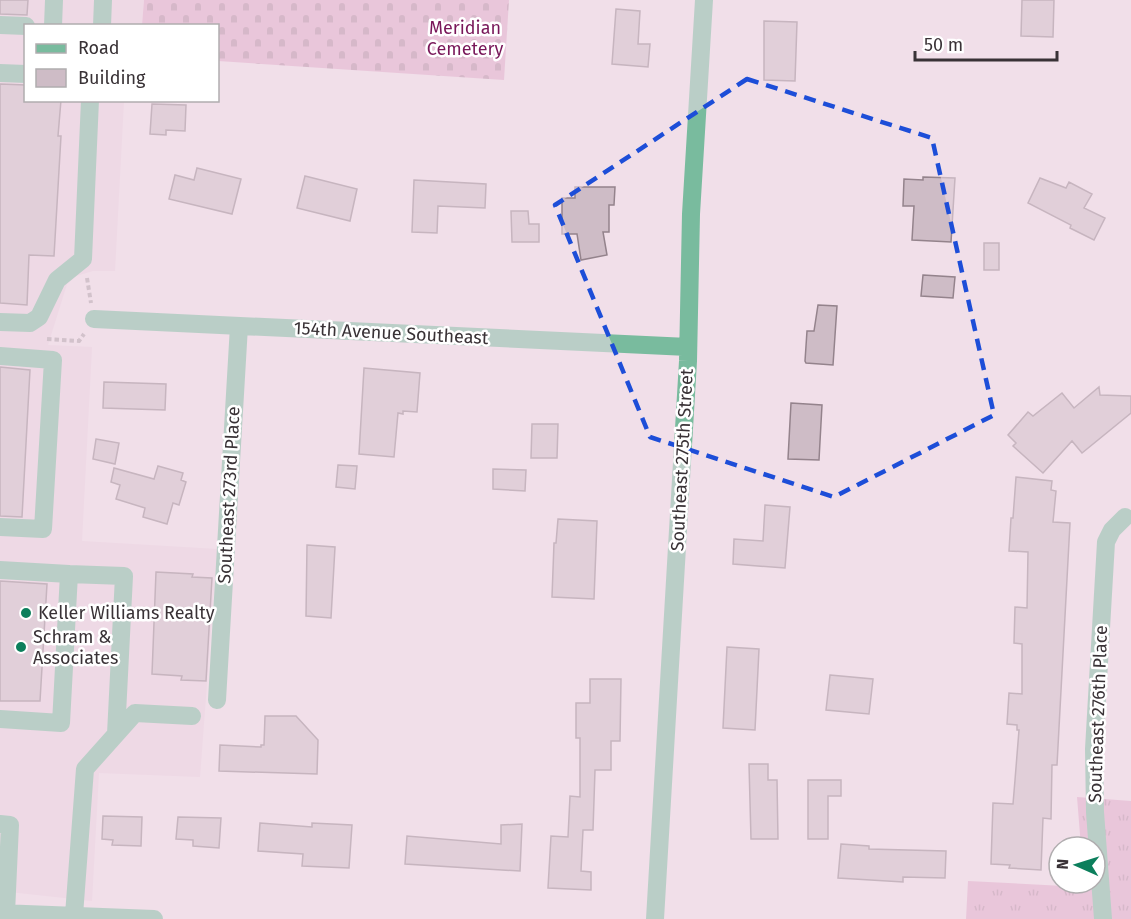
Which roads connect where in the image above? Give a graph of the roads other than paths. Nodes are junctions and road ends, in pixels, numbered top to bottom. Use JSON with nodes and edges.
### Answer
{"nodes":[{"id":1,"x":54,"y":0,"type":"edge"},
{"id":2,"x":103,"y":0,"type":"edge"},
{"id":3,"x":704,"y":0,"type":"edge"},
{"id":4,"x":53,"y":24,"type":"edge"},
{"id":5,"x":102,"y":24,"type":"edge"},
{"id":6,"x":0,"y":25,"type":"edge"},
{"id":7,"x":24,"y":26,"type":"edge"},
{"id":8,"x":0,"y":73,"type":"edge"},
{"id":9,"x":24,"y":74,"type":"edge"},
{"id":10,"x":90,"y":102,"type":"edge"},
{"id":11,"x":94,"y":319,"type":"road end"},
{"id":12,"x":0,"y":322,"type":"edge"},
{"id":13,"x":239,"y":326,"type":"junction"},
{"id":14,"x":688,"y":347,"type":"junction"},
{"id":15,"x":0,"y":356,"type":"edge"},
{"id":16,"x":1125,"y":517,"type":"dead end"},
{"id":17,"x":0,"y":527,"type":"edge"},
{"id":18,"x":0,"y":570,"type":"edge"},
{"id":19,"x":69,"y":574,"type":"junction"},
{"id":20,"x":217,"y":700,"type":"dead end"},
{"id":21,"x":192,"y":716,"type":"dead end"},
{"id":22,"x":0,"y":719,"type":"edge"},
{"id":23,"x":116,"y":734,"type":"junction"},
{"id":24,"x":0,"y":824,"type":"edge"},
{"id":25,"x":4,"y":858,"type":"edge"},
{"id":26,"x":3,"y":913,"type":"edge"},
{"id":27,"x":74,"y":915,"type":"junction"},
{"id":28,"x":154,"y":919,"type":"edge"},
{"id":29,"x":655,"y":919,"type":"edge"},
{"id":30,"x":1103,"y":919,"type":"edge"}],
"edges":[{"from":1,"to":4,"type":"street"},
{"from":2,"to":5,"type":"street"},
{"from":3,"to":14,"type":"street","name":"Southeast 275th Street"},
{"from":6,"to":7,"type":"street"},
{"from":8,"to":9,"type":"street"},
{"from":10,"to":12,"type":"street"},
{"from":11,"to":13,"type":"street","name":"154th Avenue Southeast"},
{"from":13,"to":14,"type":"street","name":"154th Avenue Southeast"},
{"from":13,"to":20,"type":"street","name":"Southeast 273rd Place"},
{"from":14,"to":29,"type":"street","name":"Southeast 275th Street"},
{"from":15,"to":17,"type":"street"},
{"from":16,"to":30,"type":"street","name":"Southeast 276th Place"},
{"from":18,"to":19,"type":"street"},
{"from":19,"to":22,"type":"street"},
{"from":19,"to":23,"type":"street"},
{"from":21,"to":23,"type":"street"},
{"from":23,"to":27,"type":"street"},
{"from":24,"to":25,"type":"street"},
{"from":25,"to":26,"type":"street"},
{"from":26,"to":27,"type":"street"},
{"from":27,"to":28,"type":"street"}]}
